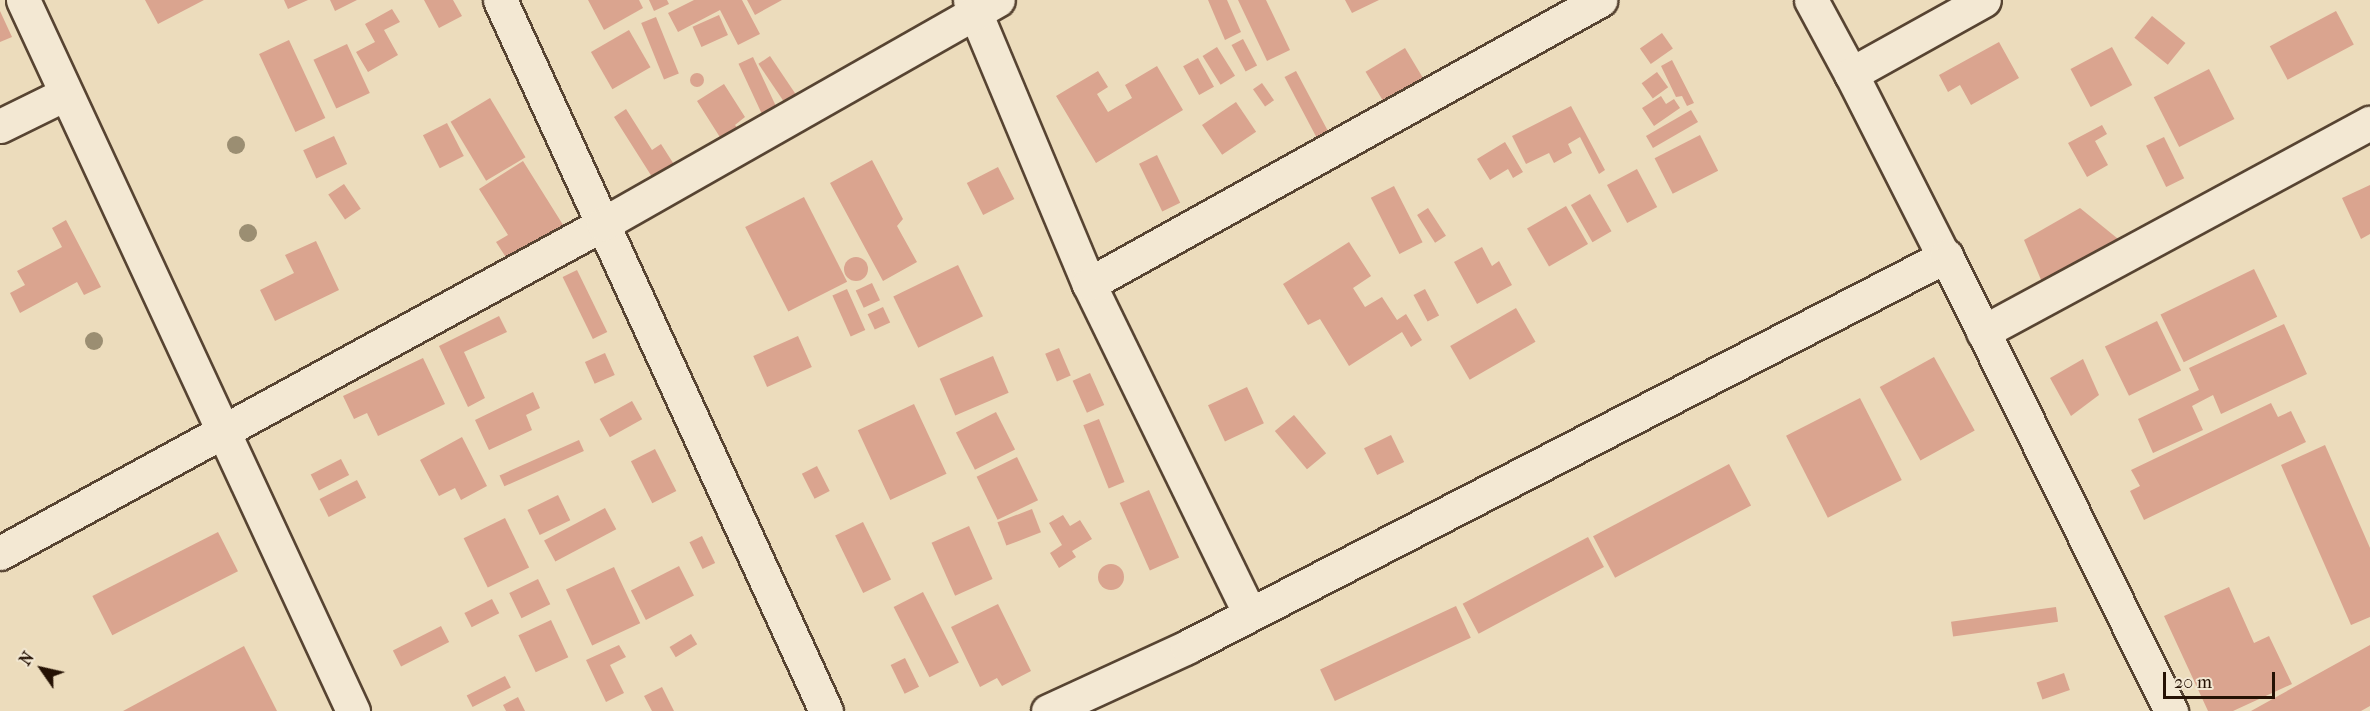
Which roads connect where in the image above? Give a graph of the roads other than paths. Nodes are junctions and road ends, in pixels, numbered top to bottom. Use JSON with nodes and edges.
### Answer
{"nodes":[{"id":1,"x":23,"y":0,"type":"edge"},
{"id":2,"x":500,"y":0,"type":"edge"},
{"id":3,"x":1600,"y":0,"type":"edge"},
{"id":4,"x":1810,"y":0,"type":"edge"},
{"id":5,"x":1984,"y":0,"type":"edge"},
{"id":6,"x":981,"y":4,"type":"edge"},
{"id":7,"x":1851,"y":74,"type":"junction"},
{"id":8,"x":65,"y":94,"type":"junction"},
{"id":9,"x":2370,"y":123,"type":"edge"},
{"id":10,"x":0,"y":126,"type":"edge"},
{"id":11,"x":603,"y":224,"type":"junction"},
{"id":12,"x":1944,"y":257,"type":"junction"},
{"id":13,"x":1089,"y":284,"type":"junction"},
{"id":14,"x":1983,"y":332,"type":"junction"},
{"id":15,"x":224,"y":430,"type":"junction"},
{"id":16,"x":0,"y":553,"type":"edge"},
{"id":17,"x":1250,"y":615,"type":"junction"},
{"id":18,"x":353,"y":711,"type":"edge"},
{"id":19,"x":826,"y":711,"type":"edge"},
{"id":20,"x":1048,"y":711,"type":"edge"},
{"id":21,"x":2170,"y":711,"type":"edge"}],
"edges":[{"from":1,"to":8,"type":"street"},
{"from":2,"to":11,"type":"street"},
{"from":3,"to":13,"type":"street"},
{"from":4,"to":7,"type":"street"},
{"from":5,"to":7,"type":"street"},
{"from":6,"to":11,"type":"street"},
{"from":6,"to":13,"type":"street"},
{"from":7,"to":12,"type":"street"},
{"from":8,"to":10,"type":"street"},
{"from":8,"to":15,"type":"street"},
{"from":9,"to":14,"type":"street"},
{"from":11,"to":15,"type":"street"},
{"from":11,"to":19,"type":"street"},
{"from":12,"to":14,"type":"street"},
{"from":12,"to":17,"type":"street"},
{"from":13,"to":17,"type":"street"},
{"from":14,"to":21,"type":"street"},
{"from":15,"to":16,"type":"street"},
{"from":15,"to":18,"type":"street"},
{"from":17,"to":20,"type":"street"}]}
